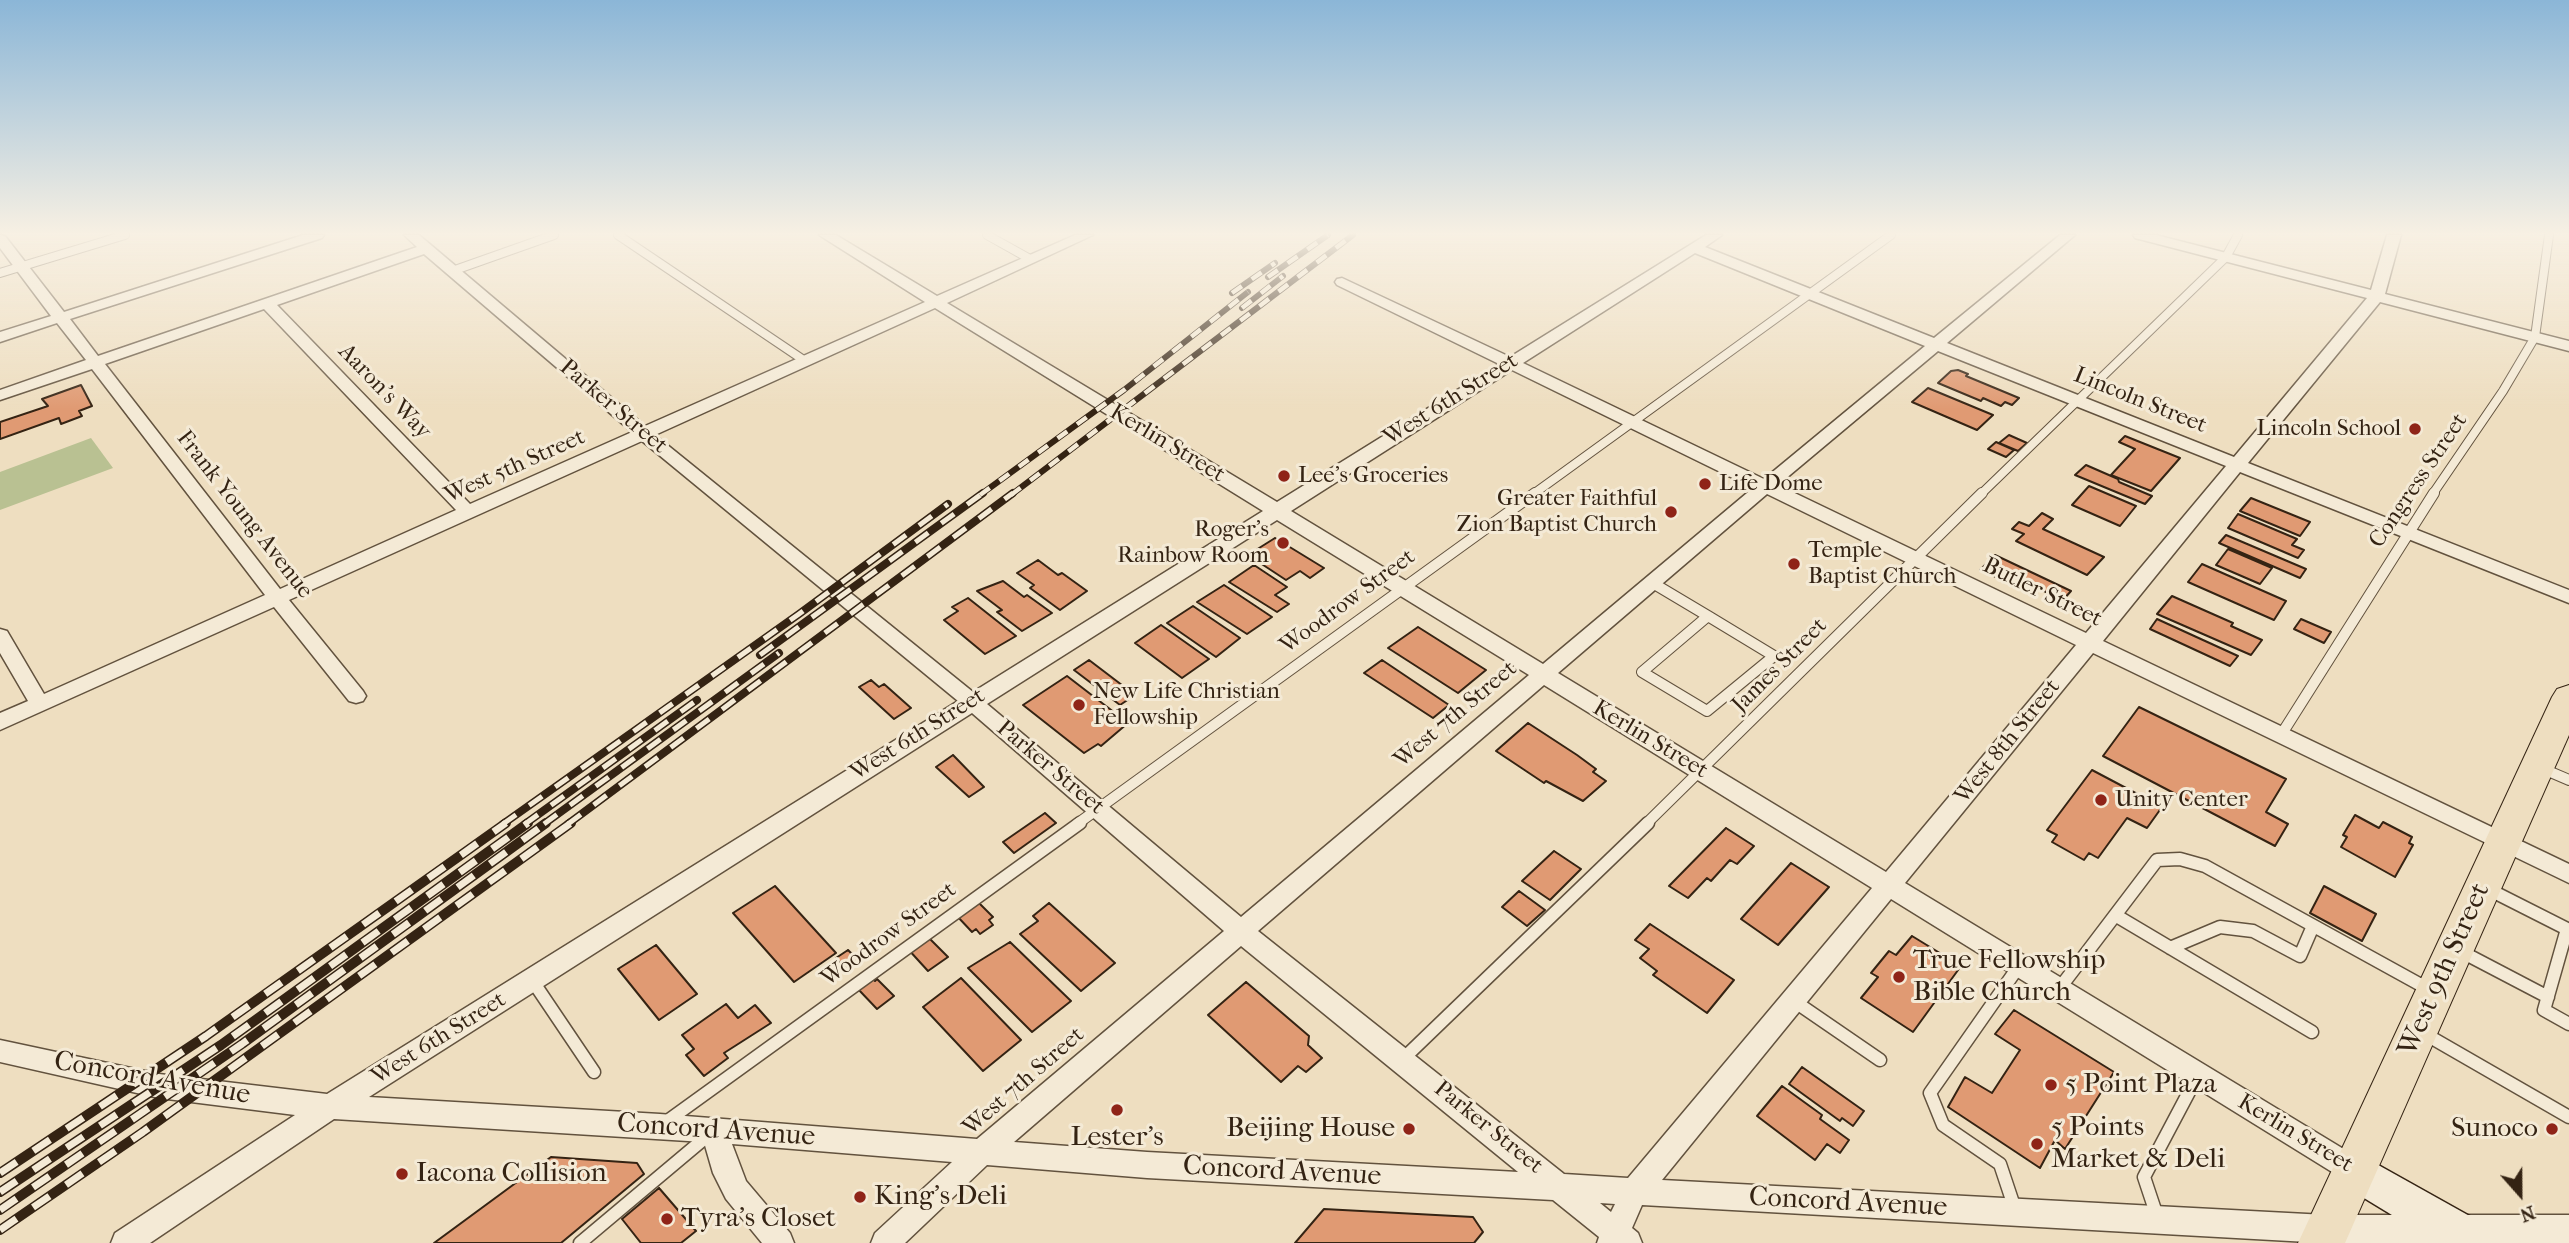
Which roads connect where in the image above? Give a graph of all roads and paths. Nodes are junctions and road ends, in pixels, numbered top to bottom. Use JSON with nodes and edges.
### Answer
{"nodes":[{"id":1,"x":40,"y":293,"type":"edge"},
{"id":2,"x":134,"y":293,"type":"edge"},
{"id":3,"x":296,"y":293,"type":"edge"},
{"id":4,"x":482,"y":293,"type":"edge"},
{"id":5,"x":704,"y":293,"type":"edge"},
{"id":6,"x":920,"y":293,"type":"edge"},
{"id":7,"x":957,"y":293,"type":"edge"},
{"id":8,"x":1365,"y":293,"type":"edge"},
{"id":9,"x":1621,"y":293,"type":"edge"},
{"id":10,"x":1997,"y":293,"type":"edge"},
{"id":11,"x":2189,"y":293,"type":"edge"},
{"id":12,"x":2365,"y":293,"type":"edge"},
{"id":13,"x":2378,"y":293,"type":"edge"},
{"id":14,"x":2541,"y":293,"type":"edge"},
{"id":15,"x":1809,"y":294,"type":"joint"},
{"id":16,"x":2377,"y":296,"type":"junction"},
{"id":17,"x":267,"y":303,"type":"junction"},
{"id":18,"x":936,"y":303,"type":"junction"},
{"id":19,"x":58,"y":317,"type":"junction"},
{"id":20,"x":0,"y":337,"type":"edge"},
{"id":21,"x":2535,"y":337,"type":"junction"},
{"id":22,"x":1934,"y":344,"type":"junction"},
{"id":23,"x":2569,"y":346,"type":"edge"},
{"id":24,"x":805,"y":361,"type":"junction"},
{"id":25,"x":94,"y":362,"type":"junction"},
{"id":26,"x":1509,"y":363,"type":"junction"},
{"id":27,"x":0,"y":395,"type":"edge"},
{"id":28,"x":2076,"y":400,"type":"junction"},
{"id":29,"x":1632,"y":422,"type":"junction"},
{"id":30,"x":644,"y":434,"type":"junction"},
{"id":31,"x":2237,"y":465,"type":"junction"},
{"id":32,"x":1764,"y":486,"type":"junction"},
{"id":33,"x":1276,"y":510,"type":"junction"},
{"id":34,"x":468,"y":512,"type":"junction"},
{"id":35,"x":2407,"y":532,"type":"junction"},
{"id":36,"x":1914,"y":558,"type":"junction"},
{"id":37,"x":1651,"y":582,"type":"junction"},
{"id":38,"x":1404,"y":589,"type":"junction"},
{"id":39,"x":2569,"y":597,"type":"edge"},
{"id":40,"x":277,"y":598,"type":"junction"},
{"id":41,"x":1708,"y":616,"type":"junction"},
{"id":42,"x":0,"y":636,"type":"edge"},
{"id":43,"x":2090,"y":643,"type":"junction"},
{"id":44,"x":1544,"y":675,"type":"junction"},
{"id":45,"x":356,"y":696,"type":"dead end"},
{"id":46,"x":2569,"y":697,"type":"edge"},
{"id":47,"x":971,"y":701,"type":"junction"},
{"id":48,"x":40,"y":704,"type":"junction"},
{"id":49,"x":0,"y":722,"type":"edge"},
{"id":50,"x":2281,"y":735,"type":"junction"},
{"id":51,"x":2538,"y":766,"type":"junction"},
{"id":52,"x":1701,"y":771,"type":"junction"},
{"id":53,"x":2569,"y":780,"type":"edge"},
{"id":54,"x":1098,"y":809,"type":"junction"},
{"id":55,"x":2503,"y":842,"type":"junction"},
{"id":56,"x":2569,"y":874,"type":"edge"},
{"id":57,"x":1889,"y":886,"type":"junction"},
{"id":58,"x":2483,"y":886,"type":"junction"},
{"id":59,"x":2115,"y":915,"type":"junction"},
{"id":60,"x":2313,"y":926,"type":"junction"},
{"id":61,"x":2568,"y":930,"type":"edge"},
{"id":62,"x":1241,"y":932,"type":"junction"},
{"id":63,"x":2170,"y":948,"type":"junction"},
{"id":64,"x":2455,"y":949,"type":"junction"},
{"id":65,"x":2020,"y":966,"type":"junction"},
{"id":66,"x":532,"y":980,"type":"junction"},
{"id":67,"x":2059,"y":990,"type":"junction"},
{"id":68,"x":1794,"y":1001,"type":"junction"},
{"id":69,"x":2546,"y":1004,"type":"junction"},
{"id":70,"x":2427,"y":1011,"type":"junction"},
{"id":71,"x":2569,"y":1024,"type":"edge"},
{"id":72,"x":2312,"y":1032,"type":"dead end"},
{"id":73,"x":0,"y":1051,"type":"edge"},
{"id":74,"x":1403,"y":1059,"type":"junction"},
{"id":75,"x":1880,"y":1060,"type":"dead end"},
{"id":76,"x":594,"y":1072,"type":"dead end"},
{"id":77,"x":2199,"y":1075,"type":"junction"},
{"id":78,"x":330,"y":1107,"type":"junction"},
{"id":79,"x":2569,"y":1117,"type":"edge"},
{"id":80,"x":660,"y":1126,"type":"junction"},
{"id":81,"x":714,"y":1131,"type":"junction"},
{"id":82,"x":983,"y":1151,"type":"junction"},
{"id":83,"x":2355,"y":1171,"type":"junction"},
{"id":84,"x":1561,"y":1188,"type":"junction"},
{"id":85,"x":1635,"y":1191,"type":"junction"},
{"id":86,"x":2016,"y":1212,"type":"junction"},
{"id":87,"x":2158,"y":1220,"type":"junction"},
{"id":88,"x":2569,"y":1229,"type":"edge"},
{"id":89,"x":2323,"y":1236,"type":"edge"},
{"id":90,"x":2464,"y":1236,"type":"edge"},
{"id":91,"x":1618,"y":1240,"type":"edge"},
{"id":92,"x":125,"y":1243,"type":"edge"},
{"id":93,"x":580,"y":1243,"type":"edge"},
{"id":94,"x":780,"y":1243,"type":"edge"},
{"id":95,"x":885,"y":1243,"type":"edge"}],
"edges":[{"from":1,"to":19,"type":"street","name":"Frank Young Avenue"},
{"from":2,"to":19,"type":"street"},
{"from":3,"to":17,"type":"street"},
{"from":4,"to":30,"type":"street","name":"Parker Street"},
{"from":5,"to":24,"type":"lane"},
{"from":6,"to":18,"type":"street","name":"Kerlin Street"},
{"from":7,"to":18,"type":"street","name":"West 5th Street"},
{"from":8,"to":26,"type":"street","name":"Butler Street"},
{"from":9,"to":26,"type":"street","name":"West 6th Street"},
{"from":10,"to":22,"type":"street","name":"West 7th Street"},
{"from":11,"to":28,"type":"lane","name":"James Street"},
{"from":12,"to":16,"type":"street"},
{"from":13,"to":16,"type":"street","name":"West 8th Street"},
{"from":14,"to":21,"type":"lane","name":"Congress Street"},
{"from":15,"to":22,"type":"street","name":"Lincoln Street"},
{"from":15,"to":29,"type":"lane","name":"Woodrow Street"},
{"from":16,"to":21,"type":"street"},
{"from":16,"to":31,"type":"street","name":"West 8th Street"},
{"from":17,"to":25,"type":"street"},
{"from":17,"to":34,"type":"street","name":"Aaron's Way"},
{"from":18,"to":24,"type":"street","name":"West 5th Street"},
{"from":18,"to":33,"type":"street","name":"Kerlin Street"},
{"from":19,"to":20,"type":"street"},
{"from":19,"to":25,"type":"street","name":"Frank Young Avenue"},
{"from":21,"to":23,"type":"street"},
{"from":21,"to":35,"type":"lane","name":"Congress Street"},
{"from":22,"to":28,"type":"street","name":"Lincoln Street"},
{"from":22,"to":32,"type":"street","name":"West 7th Street"},
{"from":24,"to":30,"type":"street","name":"West 5th Street"},
{"from":25,"to":27,"type":"street"},
{"from":25,"to":40,"type":"street","name":"Frank Young Avenue"},
{"from":26,"to":29,"type":"street","name":"Butler Street"},
{"from":26,"to":33,"type":"street","name":"West 6th Street"},
{"from":28,"to":31,"type":"street","name":"Lincoln Street"},
{"from":28,"to":36,"type":"lane","name":"James Street"},
{"from":29,"to":32,"type":"street","name":"Butler Street"},
{"from":29,"to":38,"type":"lane","name":"Woodrow Street"},
{"from":30,"to":34,"type":"street","name":"West 5th Street"},
{"from":30,"to":47,"type":"street","name":"Parker Street"},
{"from":31,"to":35,"type":"street","name":"Lincoln Street"},
{"from":31,"to":43,"type":"street","name":"West 8th Street"},
{"from":32,"to":36,"type":"street","name":"Butler Street"},
{"from":32,"to":37,"type":"street","name":"West 7th Street"},
{"from":33,"to":38,"type":"street","name":"Kerlin Street"},
{"from":33,"to":47,"type":"street","name":"West 6th Street"},
{"from":34,"to":40,"type":"street","name":"West 5th Street"},
{"from":35,"to":39,"type":"street","name":"Lincoln Street"},
{"from":35,"to":50,"type":"lane","name":"Congress Street"},
{"from":36,"to":43,"type":"street","name":"Butler Street"},
{"from":36,"to":52,"type":"lane","name":"James Street"},
{"from":37,"to":41,"type":"lane"},
{"from":37,"to":44,"type":"street","name":"West 7th Street"},
{"from":38,"to":44,"type":"street","name":"Kerlin Street"},
{"from":38,"to":54,"type":"lane","name":"Woodrow Street"},
{"from":40,"to":45,"type":"street","name":"Frank Young Avenue"},
{"from":40,"to":48,"type":"street","name":"West 5th Street"},
{"from":41,"to":41,"type":"lane"},
{"from":42,"to":48,"type":"street"},
{"from":43,"to":50,"type":"street","name":"Butler Street"},
{"from":43,"to":57,"type":"street","name":"West 8th Street"},
{"from":44,"to":52,"type":"street","name":"Kerlin Street"},
{"from":44,"to":62,"type":"street","name":"West 7th Street"},
{"from":46,"to":51,"type":"main road","name":"West 9th Street"},
{"from":47,"to":54,"type":"street","name":"Parker Street"},
{"from":47,"to":66,"type":"street","name":"West 6th Street"},
{"from":48,"to":49,"type":"street","name":"West 5th Street"},
{"from":50,"to":55,"type":"street","name":"Butler Street"},
{"from":51,"to":53,"type":"lane"},
{"from":51,"to":55,"type":"main road","name":"West 9th Street"},
{"from":52,"to":57,"type":"street","name":"Kerlin Street"},
{"from":52,"to":74,"type":"lane","name":"James Street"},
{"from":54,"to":62,"type":"street","name":"Parker Street"},
{"from":54,"to":80,"type":"lane","name":"Woodrow Street"},
{"from":55,"to":56,"type":"street","name":"Butler Street"},
{"from":55,"to":58,"type":"main road","name":"West 9th Street"},
{"from":57,"to":65,"type":"street","name":"Kerlin Street"},
{"from":57,"to":68,"type":"street","name":"West 8th Street"},
{"from":58,"to":61,"type":"lane"},
{"from":58,"to":64,"type":"main road","name":"West 9th Street"},
{"from":59,"to":60,"type":"lane"},
{"from":59,"to":63,"type":"lane"},
{"from":59,"to":67,"type":"lane"},
{"from":60,"to":63,"type":"lane"},
{"from":60,"to":70,"type":"lane"},
{"from":61,"to":69,"type":"lane"},
{"from":62,"to":74,"type":"street","name":"Parker Street"},
{"from":62,"to":82,"type":"street","name":"West 7th Street"},
{"from":63,"to":72,"type":"lane"},
{"from":64,"to":69,"type":"lane"},
{"from":64,"to":70,"type":"main road","name":"West 9th Street"},
{"from":65,"to":67,"type":"street","name":"Kerlin Street"},
{"from":65,"to":86,"type":"lane"},
{"from":66,"to":76,"type":"lane"},
{"from":66,"to":78,"type":"street","name":"West 6th Street"},
{"from":67,"to":77,"type":"street","name":"Kerlin Street"},
{"from":68,"to":75,"type":"lane"},
{"from":68,"to":85,"type":"street","name":"West 8th Street"},
{"from":69,"to":71,"type":"lane"},
{"from":70,"to":79,"type":"lane"},
{"from":70,"to":83,"type":"main road","name":"West 9th Street"},
{"from":73,"to":78,"type":"street","name":"Concord Avenue"},
{"from":74,"to":84,"type":"street","name":"Parker Street"},
{"from":77,"to":83,"type":"street","name":"Kerlin Street"},
{"from":77,"to":87,"type":"lane"},
{"from":78,"to":80,"type":"street","name":"Concord Avenue"},
{"from":78,"to":92,"type":"street","name":"West 6th Street"},
{"from":80,"to":81,"type":"street","name":"Concord Avenue"},
{"from":81,"to":82,"type":"street","name":"Concord Avenue"},
{"from":81,"to":93,"type":"lane"},
{"from":81,"to":94,"type":"street"},
{"from":82,"to":84,"type":"street","name":"Concord Avenue"},
{"from":82,"to":95,"type":"street","name":"West 7th Street"},
{"from":83,"to":89,"type":"main road","name":"West 9th Street"},
{"from":83,"to":90,"type":"main road","name":"Kerlin Street"},
{"from":84,"to":85,"type":"street","name":"Concord Avenue"},
{"from":84,"to":91,"type":"street","name":"Parker Street"},
{"from":85,"to":86,"type":"street","name":"Concord Avenue"},
{"from":85,"to":91,"type":"street","name":"West 8th Street"},
{"from":86,"to":87,"type":"street","name":"Concord Avenue"},
{"from":87,"to":89,"type":"street","name":"Concord Avenue"},
{"from":88,"to":90,"type":"street","name":"Concord Avenue"},
{"from":89,"to":90,"type":"street","name":"Concord Avenue"}]}
